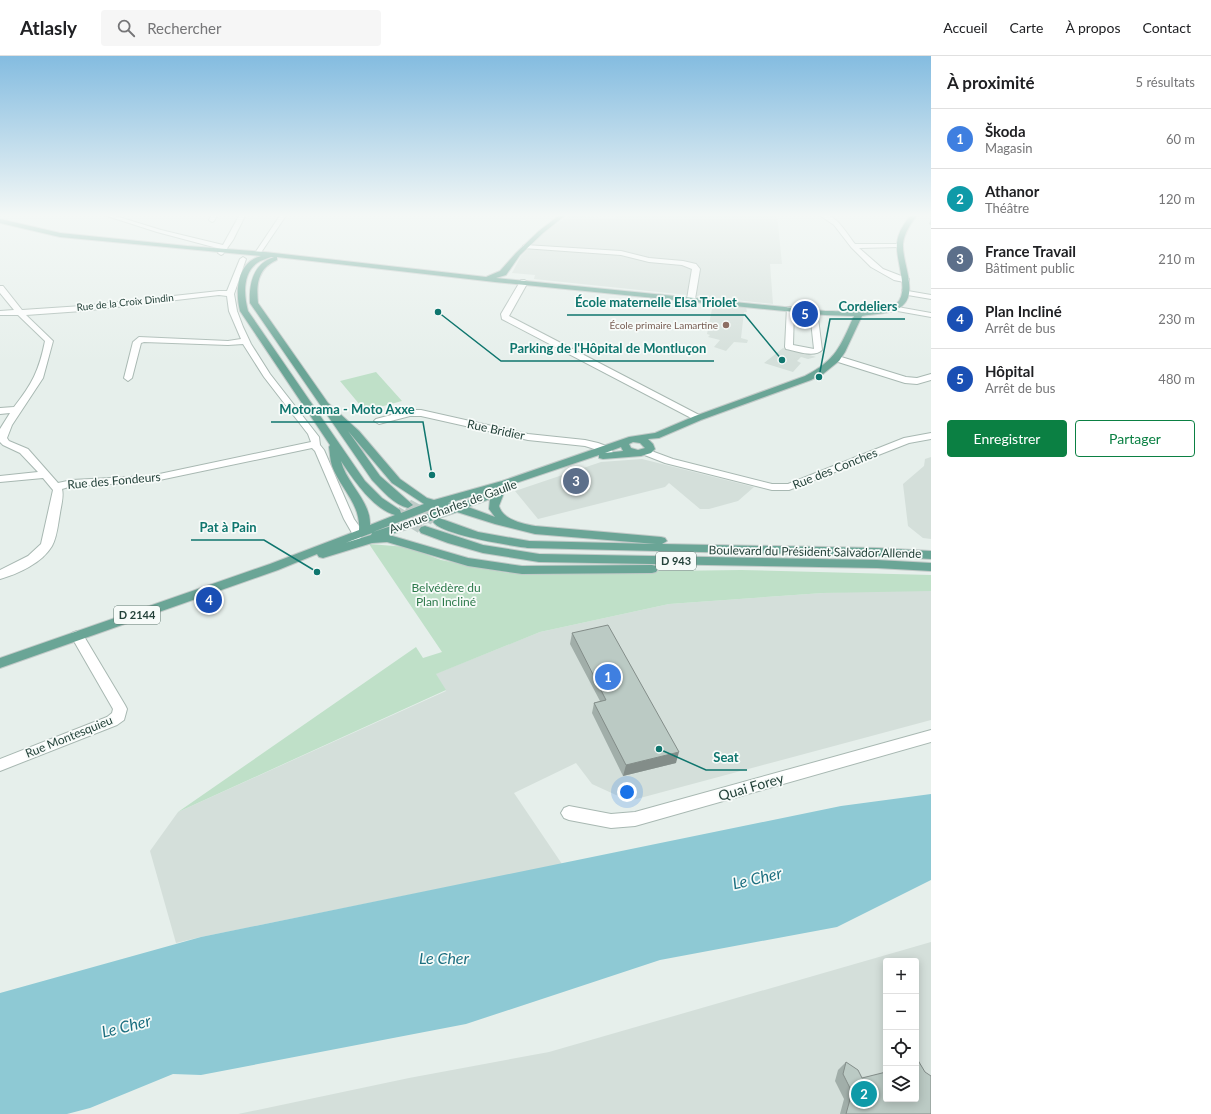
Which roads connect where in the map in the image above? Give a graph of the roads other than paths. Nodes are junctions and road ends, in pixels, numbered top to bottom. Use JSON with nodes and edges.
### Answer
{"nodes":[{"id":1,"x":246,"y":263,"type":"joint"},
{"id":2,"x":258,"y":263,"type":"edge"},
{"id":3,"x":263,"y":263,"type":"edge"},
{"id":4,"x":331,"y":263,"type":"edge"},
{"id":5,"x":347,"y":263,"type":"edge"},
{"id":6,"x":511,"y":263,"type":"edge"},
{"id":7,"x":682,"y":263,"type":"edge"},
{"id":8,"x":870,"y":263,"type":"edge"},
{"id":9,"x":903,"y":263,"type":"edge"},
{"id":10,"x":258,"y":270,"type":"junction"},
{"id":11,"x":407,"y":270,"type":"junction"},
{"id":12,"x":503,"y":273,"type":"junction"},
{"id":13,"x":492,"y":278,"type":"junction"},
{"id":14,"x":510,"y":280,"type":"junction"},
{"id":15,"x":906,"y":281,"type":"junction"},
{"id":16,"x":524,"y":282,"type":"junction"},
{"id":17,"x":0,"y":288,"type":"edge"},
{"id":18,"x":905,"y":292,"type":"junction"},
{"id":19,"x":230,"y":294,"type":"junction"},
{"id":20,"x":931,"y":297,"type":"edge"},
{"id":21,"x":691,"y":299,"type":"junction"},
{"id":22,"x":896,"y":308,"type":"junction"},
{"id":23,"x":790,"y":309,"type":"junction"},
{"id":24,"x":814,"y":312,"type":"junction"},
{"id":25,"x":0,"y":313,"type":"edge"},
{"id":26,"x":20,"y":313,"type":"junction"},
{"id":27,"x":859,"y":314,"type":"junction"},
{"id":28,"x":931,"y":315,"type":"edge"},
{"id":29,"x":246,"y":341,"type":"junction"},
{"id":30,"x":838,"y":359,"type":"junction"},
{"id":31,"x":931,"y":377,"type":"edge"},
{"id":32,"x":128,"y":378,"type":"dead end"},
{"id":33,"x":324,"y":404,"type":"junction"},
{"id":34,"x":18,"y":410,"type":"junction"},
{"id":35,"x":0,"y":411,"type":"edge"},
{"id":36,"x":698,"y":418,"type":"junction"},
{"id":37,"x":379,"y":420,"type":"dead end"},
{"id":38,"x":656,"y":436,"type":"junction"},
{"id":39,"x":931,"y":436,"type":"edge"},
{"id":40,"x":639,"y":439,"type":"junction"},
{"id":41,"x":333,"y":441,"type":"junction"},
{"id":42,"x":624,"y":443,"type":"junction"},
{"id":43,"x":314,"y":447,"type":"junction"},
{"id":44,"x":648,"y":449,"type":"junction"},
{"id":45,"x":608,"y":452,"type":"junction"},
{"id":46,"x":634,"y":453,"type":"junction"},
{"id":47,"x":44,"y":475,"type":"junction"},
{"id":48,"x":0,"y":479,"type":"edge"},
{"id":49,"x":56,"y":487,"type":"junction"},
{"id":50,"x":503,"y":487,"type":"junction"},
{"id":51,"x":426,"y":504,"type":"junction"},
{"id":52,"x":408,"y":505,"type":"tunnel mouth"},
{"id":53,"x":361,"y":507,"type":"junction"},
{"id":54,"x":452,"y":508,"type":"junction"},
{"id":55,"x":396,"y":512,"type":"tunnel mouth"},
{"id":56,"x":439,"y":522,"type":"tunnel mouth"},
{"id":57,"x":397,"y":525,"type":"junction"},
{"id":58,"x":520,"y":527,"type":"junction"},
{"id":59,"x":425,"y":530,"type":"tunnel mouth"},
{"id":60,"x":358,"y":534,"type":"junction"},
{"id":61,"x":418,"y":546,"type":"junction"},
{"id":62,"x":774,"y":550,"type":"junction"},
{"id":63,"x":931,"y":555,"type":"edge"},
{"id":64,"x":301,"y":560,"type":"junction"},
{"id":65,"x":748,"y":563,"type":"junction"},
{"id":66,"x":274,"y":567,"type":"junction"},
{"id":67,"x":931,"y":567,"type":"edge"},
{"id":68,"x":0,"y":575,"type":"edge"},
{"id":69,"x":77,"y":636,"type":"junction"},
{"id":70,"x":0,"y":664,"type":"edge"},
{"id":71,"x":931,"y":736,"type":"edge"},
{"id":72,"x":0,"y":765,"type":"edge"},
{"id":73,"x":569,"y":813,"type":"dead end"}],
"edges":[{"from":1,"to":19,"type":"street"},
{"from":1,"to":41,"type":"main road"},
{"from":2,"to":10,"type":"main road"},
{"from":3,"to":10,"type":"main road"},
{"from":4,"to":11,"type":"main road"},
{"from":5,"to":11,"type":"main road"},
{"from":6,"to":12,"type":"main road"},
{"from":7,"to":21,"type":"street"},
{"from":8,"to":15,"type":"street"},
{"from":9,"to":15,"type":"main road"},
{"from":10,"to":33,"type":"main road"},
{"from":11,"to":13,"type":"main road"},
{"from":12,"to":13,"type":"main road"},
{"from":12,"to":14,"type":"main road"},
{"from":13,"to":14,"type":"main road"},
{"from":13,"to":16,"type":"main road"},
{"from":14,"to":16,"type":"main road"},
{"from":15,"to":18,"type":"main road"},
{"from":16,"to":21,"type":"main road"},
{"from":16,"to":36,"type":"street"},
{"from":17,"to":26,"type":"street"},
{"from":18,"to":20,"type":"street"},
{"from":18,"to":22,"type":"main road"},
{"from":19,"to":26,"type":"street","name":"Rue de la Croix Dindin"},
{"from":19,"to":29,"type":"street"},
{"from":21,"to":23,"type":"main road"},
{"from":22,"to":27,"type":"main road"},
{"from":22,"to":28,"type":"street"},
{"from":23,"to":24,"type":"main road"},
{"from":23,"to":24,"type":"street"},
{"from":24,"to":27,"type":"main road"},
{"from":25,"to":26,"type":"street","name":"Rue de la Croix Dindin"},
{"from":26,"to":34,"type":"street"},
{"from":27,"to":30,"type":"main road"},
{"from":29,"to":32,"type":"street"},
{"from":29,"to":43,"type":"street"},
{"from":30,"to":31,"type":"street"},
{"from":30,"to":36,"type":"main road"},
{"from":33,"to":51,"type":"main road"},
{"from":33,"to":52,"type":"main road"},
{"from":34,"to":35,"type":"street"},
{"from":34,"to":47,"type":"street"},
{"from":36,"to":38,"type":"main road"},
{"from":37,"to":45,"type":"street","name":"Rue Bridier"},
{"from":38,"to":40,"type":"main road"},
{"from":38,"to":44,"type":"main road"},
{"from":39,"to":44,"type":"street","name":"Rue des Conches"},
{"from":40,"to":42,"type":"main road","name":"Avenue Charles de Gaulle"},
{"from":40,"to":44,"type":"main road"},
{"from":41,"to":53,"type":"main road"},
{"from":41,"to":55,"type":"main road"},
{"from":42,"to":45,"type":"main road","name":"Avenue Charles de Gaulle","number":"D 2144"},
{"from":42,"to":46,"type":"main road"},
{"from":43,"to":49,"type":"street","name":"Rue des Fondeurs"},
{"from":43,"to":60,"type":"street"},
{"from":44,"to":46,"type":"main road","name":"Avenue Charles de Gaulle"},
{"from":45,"to":46,"type":"main road","name":"Avenue Charles de Gaulle","number":"D 2144"},
{"from":45,"to":50,"type":"main road","name":"Avenue Charles de Gaulle","number":"D 2144"},
{"from":47,"to":48,"type":"street"},
{"from":47,"to":49,"type":"street"},
{"from":49,"to":68,"type":"street","name":"Rue des Fondeurs"},
{"from":50,"to":51,"type":"main road","name":"Avenue Charles de Gaulle","number":"D 2144"},
{"from":50,"to":54,"type":"main road","name":"Avenue Charles de Gaulle","number":"D 2144"},
{"from":50,"to":58,"type":"main road"},
{"from":51,"to":54,"type":"main road"},
{"from":51,"to":57,"type":"main road","name":"Avenue Charles de Gaulle"},
{"from":53,"to":57,"type":"main road"},
{"from":53,"to":60,"type":"main road"},
{"from":54,"to":57,"type":"main road","name":"Avenue Charles de Gaulle","number":"D 2144"},
{"from":54,"to":58,"type":"main road"},
{"from":56,"to":62,"type":"main road","name":"Boulevard du Président Salvador Allende","number":"D 943"},
{"from":57,"to":60,"type":"main road"},
{"from":57,"to":61,"type":"main road"},
{"from":57,"to":64,"type":"main road","name":"Avenue Charles de Gaulle","number":"D 2144"},
{"from":58,"to":62,"type":"main road"},
{"from":59,"to":65,"type":"main road","name":"Boulevard du Président Salvador Allende","number":"D 943"},
{"from":60,"to":64,"type":"main road"},
{"from":60,"to":66,"type":"main road","name":"Avenue Charles de Gaulle","number":"D 2144"},
{"from":61,"to":64,"type":"main road"},
{"from":61,"to":65,"type":"main road"},
{"from":62,"to":63,"type":"main road","name":"Boulevard du Président Salvador Allende","number":"D 943"},
{"from":64,"to":66,"type":"main road","name":"Avenue Charles de Gaulle","number":"D 2144"},
{"from":65,"to":67,"type":"main road","name":"Boulevard du Président Salvador Allende","number":"D 943"},
{"from":66,"to":69,"type":"main road","name":"Avenue Charles de Gaulle","number":"D 2144"},
{"from":69,"to":70,"type":"main road","name":"Avenue Charles de Gaulle","number":"D 2144"},
{"from":69,"to":72,"type":"street","name":"Rue Montesquieu"},
{"from":71,"to":73,"type":"street","name":"Quai Forey"}]}
